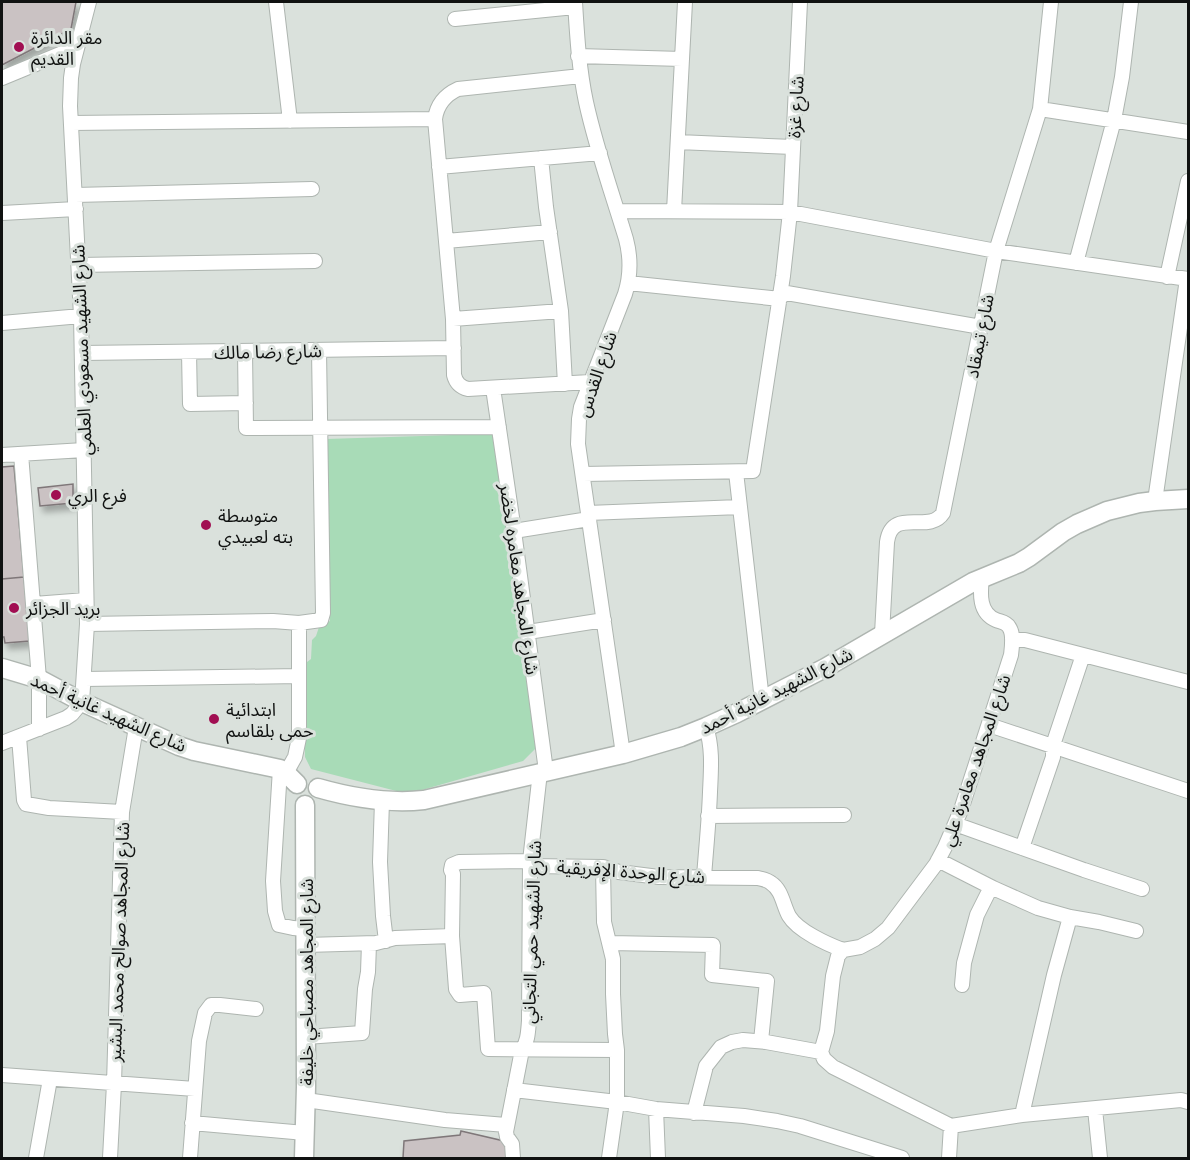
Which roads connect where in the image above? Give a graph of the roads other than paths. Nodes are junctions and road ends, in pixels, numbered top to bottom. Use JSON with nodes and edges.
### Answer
{"nodes":[{"id":1,"x":89,"y":2,"type":"edge"},
{"id":2,"x":276,"y":2,"type":"edge"},
{"id":3,"x":685,"y":2,"type":"edge"},
{"id":4,"x":800,"y":2,"type":"edge"},
{"id":5,"x":1051,"y":2,"type":"edge"},
{"id":6,"x":1131,"y":2,"type":"edge"},
{"id":7,"x":575,"y":4,"type":"edge"},
{"id":8,"x":496,"y":8,"type":"edge"},
{"id":9,"x":455,"y":19,"type":"dead end"},
{"id":10,"x":77,"y":47,"type":"junction"},
{"id":11,"x":578,"y":56,"type":"junction"},
{"id":12,"x":682,"y":59,"type":"junction"},
{"id":13,"x":581,"y":76,"type":"junction"},
{"id":14,"x":2,"y":78,"type":"edge"},
{"id":15,"x":1040,"y":109,"type":"junction"},
{"id":16,"x":435,"y":119,"type":"junction"},
{"id":17,"x":1114,"y":120,"type":"junction"},
{"id":18,"x":290,"y":121,"type":"junction"},
{"id":19,"x":71,"y":123,"type":"junction"},
{"id":20,"x":1188,"y":132,"type":"edge"},
{"id":21,"x":678,"y":142,"type":"junction"},
{"id":22,"x":793,"y":147,"type":"junction"},
{"id":23,"x":600,"y":153,"type":"junction"},
{"id":24,"x":542,"y":158,"type":"junction"},
{"id":25,"x":439,"y":167,"type":"junction"},
{"id":26,"x":1188,"y":181,"type":"edge"},
{"id":27,"x":312,"y":189,"type":"dead end"},
{"id":28,"x":75,"y":202,"type":"junction"},
{"id":29,"x":618,"y":211,"type":"junction"},
{"id":30,"x":675,"y":211,"type":"junction"},
{"id":31,"x":790,"y":212,"type":"junction"},
{"id":32,"x":1185,"y":212,"type":"edge"},
{"id":33,"x":2,"y":213,"type":"edge"},
{"id":34,"x":550,"y":232,"type":"junction"},
{"id":35,"x":446,"y":241,"type":"junction"},
{"id":36,"x":996,"y":252,"type":"junction"},
{"id":37,"x":315,"y":261,"type":"dead end"},
{"id":38,"x":1076,"y":263,"type":"junction"},
{"id":39,"x":79,"y":265,"type":"junction"},
{"id":40,"x":1167,"y":277,"type":"junction"},
{"id":41,"x":1187,"y":279,"type":"edge"},
{"id":42,"x":628,"y":283,"type":"junction"},
{"id":43,"x":780,"y":295,"type":"junction"},
{"id":44,"x":561,"y":311,"type":"junction"},
{"id":45,"x":81,"y":316,"type":"junction"},
{"id":46,"x":453,"y":319,"type":"junction"},
{"id":47,"x":2,"y":323,"type":"edge"},
{"id":48,"x":981,"y":327,"type":"junction"},
{"id":49,"x":454,"y":348,"type":"junction"},
{"id":50,"x":319,"y":350,"type":"junction"},
{"id":51,"x":245,"y":351,"type":"junction"},
{"id":52,"x":189,"y":352,"type":"junction"},
{"id":53,"x":82,"y":353,"type":"junction"},
{"id":54,"x":590,"y":382,"type":"junction"},
{"id":55,"x":565,"y":384,"type":"junction"},
{"id":56,"x":493,"y":388,"type":"junction"},
{"id":57,"x":246,"y":403,"type":"junction"},
{"id":58,"x":499,"y":427,"type":"junction"},
{"id":59,"x":320,"y":428,"type":"junction"},
{"id":60,"x":84,"y":450,"type":"junction"},
{"id":61,"x":21,"y":454,"type":"junction"},
{"id":62,"x":2,"y":455,"type":"edge"},
{"id":63,"x":736,"y":472,"type":"junction"},
{"id":64,"x":583,"y":474,"type":"junction"},
{"id":65,"x":1188,"y":499,"type":"edge"},
{"id":66,"x":1155,"y":501,"type":"junction"},
{"id":67,"x":740,"y":507,"type":"junction"},
{"id":68,"x":589,"y":516,"type":"junction"},
{"id":69,"x":514,"y":531,"type":"junction"},
{"id":70,"x":982,"y":578,"type":"junction"},
{"id":71,"x":86,"y":600,"type":"junction"},
{"id":72,"x":33,"y":604,"type":"junction"},
{"id":73,"x":604,"y":620,"type":"junction"},
{"id":74,"x":299,"y":623,"type":"junction"},
{"id":75,"x":87,"y":624,"type":"junction"},
{"id":76,"x":528,"y":632,"type":"junction"},
{"id":77,"x":882,"y":634,"type":"junction"},
{"id":78,"x":1012,"y":640,"type":"junction"},
{"id":79,"x":1083,"y":655,"type":"junction"},
{"id":80,"x":2,"y":668,"type":"edge"},
{"id":81,"x":299,"y":676,"type":"junction"},
{"id":82,"x":39,"y":679,"type":"junction"},
{"id":83,"x":84,"y":679,"type":"junction"},
{"id":84,"x":1188,"y":682,"type":"edge"},
{"id":85,"x":762,"y":700,"type":"junction"},
{"id":86,"x":82,"y":702,"type":"junction"},
{"id":87,"x":989,"y":725,"type":"junction"},
{"id":88,"x":135,"y":727,"type":"junction"},
{"id":89,"x":706,"y":727,"type":"junction"},
{"id":90,"x":39,"y":729,"type":"junction"},
{"id":91,"x":19,"y":737,"type":"junction"},
{"id":92,"x":2,"y":743,"type":"edge"},
{"id":93,"x":1053,"y":745,"type":"junction"},
{"id":94,"x":623,"y":754,"type":"junction"},
{"id":95,"x":543,"y":772,"type":"junction"},
{"id":96,"x":302,"y":786,"type":"junction"},
{"id":97,"x":1188,"y":791,"type":"edge"},
{"id":98,"x":382,"y":801,"type":"junction"},
{"id":99,"x":122,"y":812,"type":"junction"},
{"id":100,"x":844,"y":814,"type":"dead end"},
{"id":101,"x":708,"y":816,"type":"junction"},
{"id":102,"x":955,"y":824,"type":"junction"},
{"id":103,"x":1022,"y":848,"type":"junction"},
{"id":104,"x":939,"y":860,"type":"junction"},
{"id":105,"x":530,"y":863,"type":"junction"},
{"id":106,"x":603,"y":867,"type":"junction"},
{"id":107,"x":704,"y":878,"type":"junction"},
{"id":108,"x":991,"y":887,"type":"junction"},
{"id":109,"x":1142,"y":889,"type":"dead end"},
{"id":110,"x":1070,"y":917,"type":"junction"},
{"id":111,"x":1136,"y":931,"type":"dead end"},
{"id":112,"x":452,"y":936,"type":"junction"},
{"id":113,"x":306,"y":937,"type":"junction"},
{"id":114,"x":386,"y":941,"type":"junction"},
{"id":115,"x":610,"y":943,"type":"junction"},
{"id":116,"x":369,"y":944,"type":"junction"},
{"id":117,"x":843,"y":950,"type":"junction"},
{"id":118,"x":962,"y":985,"type":"dead end"},
{"id":119,"x":256,"y":1009,"type":"dead end"},
{"id":120,"x":306,"y":1037,"type":"junction"},
{"id":121,"x":761,"y":1041,"type":"junction"},
{"id":122,"x":522,"y":1050,"type":"junction"},
{"id":123,"x":617,"y":1050,"type":"junction"},
{"id":124,"x":821,"y":1052,"type":"junction"},
{"id":125,"x":2,"y":1075,"type":"edge"},
{"id":126,"x":50,"y":1079,"type":"junction"},
{"id":127,"x":114,"y":1084,"type":"junction"},
{"id":128,"x":195,"y":1089,"type":"junction"},
{"id":129,"x":514,"y":1090,"type":"junction"},
{"id":130,"x":306,"y":1100,"type":"junction"},
{"id":131,"x":617,"y":1102,"type":"junction"},
{"id":132,"x":1188,"y":1102,"type":"edge"},
{"id":133,"x":1095,"y":1108,"type":"junction"},
{"id":134,"x":656,"y":1109,"type":"junction"},
{"id":135,"x":694,"y":1113,"type":"junction"},
{"id":136,"x":1022,"y":1115,"type":"junction"},
{"id":137,"x":192,"y":1123,"type":"junction"},
{"id":138,"x":506,"y":1125,"type":"junction"},
{"id":139,"x":951,"y":1126,"type":"junction"},
{"id":140,"x":305,"y":1133,"type":"junction"},
{"id":141,"x":36,"y":1158,"type":"edge"},
{"id":142,"x":110,"y":1158,"type":"edge"},
{"id":143,"x":190,"y":1158,"type":"edge"},
{"id":144,"x":304,"y":1158,"type":"edge"},
{"id":145,"x":513,"y":1158,"type":"edge"},
{"id":146,"x":609,"y":1158,"type":"edge"},
{"id":147,"x":658,"y":1158,"type":"edge"},
{"id":148,"x":902,"y":1158,"type":"edge"},
{"id":149,"x":949,"y":1158,"type":"edge"},
{"id":150,"x":1100,"y":1158,"type":"edge"}],
"edges":[{"from":1,"to":10,"type":"street","name":"شارع الشهيد مسعودي العلمي"},
{"from":2,"to":18,"type":"street"},
{"from":3,"to":12,"type":"street"},
{"from":4,"to":22,"type":"street","name":"شارع غزة"},
{"from":5,"to":15,"type":"street","name":"شارع تيمقاد"},
{"from":6,"to":17,"type":"street"},
{"from":7,"to":8,"type":"street"},
{"from":7,"to":11,"type":"street","name":"شارع القدس"},
{"from":8,"to":9,"type":"street"},
{"from":10,"to":14,"type":"street"},
{"from":10,"to":19,"type":"street","name":"شارع الشهيد مسعودي العلمي"},
{"from":11,"to":12,"type":"street"},
{"from":11,"to":13,"type":"street","name":"شارع القدس"},
{"from":12,"to":21,"type":"street"},
{"from":13,"to":16,"type":"street"},
{"from":13,"to":23,"type":"street","name":"شارع القدس"},
{"from":15,"to":17,"type":"street"},
{"from":15,"to":36,"type":"street","name":"شارع تيمقاد"},
{"from":16,"to":18,"type":"street"},
{"from":16,"to":25,"type":"street"},
{"from":17,"to":20,"type":"street"},
{"from":17,"to":38,"type":"street"},
{"from":18,"to":19,"type":"street"},
{"from":19,"to":28,"type":"street","name":"شارع الشهيد مسعودي العلمي"},
{"from":21,"to":22,"type":"street"},
{"from":21,"to":30,"type":"street"},
{"from":22,"to":31,"type":"street","name":"شارع غزة"},
{"from":23,"to":24,"type":"street"},
{"from":23,"to":29,"type":"street","name":"شارع القدس"},
{"from":24,"to":25,"type":"street"},
{"from":24,"to":34,"type":"street"},
{"from":25,"to":35,"type":"street"},
{"from":26,"to":32,"type":"street"},
{"from":27,"to":28,"type":"street"},
{"from":28,"to":33,"type":"street"},
{"from":28,"to":39,"type":"street","name":"شارع الشهيد مسعودي العلمي"},
{"from":29,"to":30,"type":"street"},
{"from":29,"to":42,"type":"street","name":"شارع القدس"},
{"from":30,"to":31,"type":"street"},
{"from":31,"to":36,"type":"street"},
{"from":31,"to":43,"type":"street","name":"شارع غزة"},
{"from":32,"to":40,"type":"street"},
{"from":34,"to":35,"type":"street"},
{"from":34,"to":44,"type":"street"},
{"from":35,"to":46,"type":"street"},
{"from":36,"to":38,"type":"street"},
{"from":36,"to":48,"type":"street","name":"شارع تيمقاد"},
{"from":37,"to":39,"type":"street"},
{"from":38,"to":40,"type":"street"},
{"from":39,"to":45,"type":"street","name":"شارع الشهيد مسعودي العلمي"},
{"from":40,"to":41,"type":"street"},
{"from":41,"to":66,"type":"street"},
{"from":42,"to":43,"type":"street"},
{"from":42,"to":54,"type":"street","name":"شارع القدس"},
{"from":43,"to":48,"type":"street"},
{"from":43,"to":63,"type":"street","name":"شارع غزة"},
{"from":44,"to":46,"type":"street"},
{"from":44,"to":55,"type":"street"},
{"from":45,"to":47,"type":"street"},
{"from":45,"to":53,"type":"street","name":"شارع الشهيد مسعودي العلمي"},
{"from":46,"to":49,"type":"street"},
{"from":48,"to":77,"type":"street","name":"شارع تيمقاد"},
{"from":49,"to":50,"type":"street","name":"شارع رضا مالك"},
{"from":49,"to":56,"type":"street"},
{"from":50,"to":51,"type":"street","name":"شارع رضا مالك"},
{"from":50,"to":59,"type":"street"},
{"from":51,"to":52,"type":"street","name":"شارع رضا مالك"},
{"from":51,"to":57,"type":"street"},
{"from":52,"to":53,"type":"street","name":"شارع رضا مالك"},
{"from":52,"to":57,"type":"street"},
{"from":53,"to":60,"type":"street","name":"شارع الشهيد مسعودي العلمي"},
{"from":54,"to":55,"type":"street"},
{"from":54,"to":64,"type":"street","name":"شارع القدس"},
{"from":55,"to":56,"type":"street"},
{"from":56,"to":58,"type":"street","name":"شارع المجاهد معامره لخضر"},
{"from":57,"to":59,"type":"street"},
{"from":58,"to":59,"type":"street"},
{"from":58,"to":69,"type":"street","name":"شارع المجاهد معامره لخضر"},
{"from":59,"to":74,"type":"street"},
{"from":60,"to":61,"type":"street"},
{"from":60,"to":71,"type":"street","name":"شارع الشهيد مسعودي العلمي"},
{"from":61,"to":62,"type":"street"},
{"from":61,"to":72,"type":"street"},
{"from":63,"to":64,"type":"street"},
{"from":63,"to":67,"type":"street"},
{"from":64,"to":68,"type":"street","name":"شارع القدس"},
{"from":65,"to":66,"type":"main road","name":"شارع الشهيد غانية أحمد"},
{"from":66,"to":70,"type":"main road","name":"شارع الشهيد غانية أحمد"},
{"from":67,"to":68,"type":"street"},
{"from":67,"to":85,"type":"street"},
{"from":68,"to":69,"type":"street"},
{"from":68,"to":73,"type":"street","name":"شارع القدس"},
{"from":69,"to":76,"type":"street","name":"شارع المجاهد معامره لخضر"},
{"from":70,"to":77,"type":"main road","name":"شارع الشهيد غانية أحمد"},
{"from":70,"to":78,"type":"street"},
{"from":71,"to":72,"type":"street"},
{"from":71,"to":75,"type":"street","name":"شارع الشهيد مسعودي العلمي"},
{"from":72,"to":82,"type":"street"},
{"from":73,"to":76,"type":"street"},
{"from":73,"to":94,"type":"street","name":"شارع القدس"},
{"from":74,"to":75,"type":"street"},
{"from":74,"to":81,"type":"street"},
{"from":75,"to":83,"type":"street","name":"شارع الشهيد مسعودي العلمي"},
{"from":76,"to":95,"type":"street","name":"شارع المجاهد معامره لخضر"},
{"from":77,"to":85,"type":"main road","name":"شارع الشهيد غانية أحمد"},
{"from":78,"to":79,"type":"street"},
{"from":78,"to":87,"type":"street","name":"شارع المجاهد معامرة علي"},
{"from":79,"to":84,"type":"street"},
{"from":79,"to":93,"type":"street"},
{"from":80,"to":82,"type":"main road","name":"شارع الشهيد غانية أحمد"},
{"from":81,"to":83,"type":"street"},
{"from":81,"to":96,"type":"street"},
{"from":82,"to":86,"type":"main road","name":"شارع الشهيد غانية أحمد"},
{"from":82,"to":90,"type":"street"},
{"from":83,"to":86,"type":"street","name":"شارع الشهيد مسعودي العلمي"},
{"from":85,"to":89,"type":"main road","name":"شارع الشهيد غانية أحمد"},
{"from":86,"to":88,"type":"main road","name":"شارع الشهيد غانية أحمد"},
{"from":86,"to":90,"type":"street"},
{"from":87,"to":93,"type":"street"},
{"from":87,"to":102,"type":"street","name":"شارع المجاهد معامرة علي"},
{"from":88,"to":96,"type":"main road","name":"شارع الشهيد غانية أحمد"},
{"from":88,"to":99,"type":"street","name":"شارع المجاهد صوالح محمد البشير"},
{"from":89,"to":94,"type":"main road","name":"شارع الشهيد غانية أحمد"},
{"from":89,"to":101,"type":"street"},
{"from":90,"to":91,"type":"street"},
{"from":91,"to":92,"type":"street"},
{"from":91,"to":99,"type":"street"},
{"from":93,"to":97,"type":"street"},
{"from":93,"to":103,"type":"street"},
{"from":94,"to":95,"type":"main road","name":"شارع الشهيد غانية أحمد"},
{"from":95,"to":98,"type":"main road","name":"شارع الشهيد غانية أحمد"},
{"from":95,"to":105,"type":"street","name":"شارع الشهيد حمي التجاني"},
{"from":96,"to":98,"type":"main road","name":"شارع الشهيد غانية أحمد"},
{"from":96,"to":113,"type":"main road","name":"شارع المجاهد مصباحي خليفة"},
{"from":96,"to":113,"type":"street"},
{"from":98,"to":114,"type":"street"},
{"from":99,"to":127,"type":"street","name":"شارع المجاهد صوالح محمد البشير"},
{"from":100,"to":101,"type":"street"},
{"from":101,"to":107,"type":"street"},
{"from":102,"to":103,"type":"street"},
{"from":102,"to":104,"type":"street","name":"شارع المجاهد معامرة علي"},
{"from":103,"to":109,"type":"street"},
{"from":104,"to":108,"type":"street"},
{"from":104,"to":117,"type":"street","name":"شارع المجاهد معامرة علي"},
{"from":105,"to":106,"type":"street","name":"شارع الوحدة الإفريقية"},
{"from":105,"to":112,"type":"street","name":"شارع الوحدة الإفريقية"},
{"from":105,"to":122,"type":"street","name":"شارع الشهيد حمي التجاني"},
{"from":106,"to":107,"type":"street","name":"شارع الوحدة الإفريقية"},
{"from":106,"to":115,"type":"street"},
{"from":107,"to":117,"type":"street","name":"شارع الوحدة الإفريقية"},
{"from":108,"to":110,"type":"street"},
{"from":108,"to":118,"type":"street"},
{"from":110,"to":111,"type":"street"},
{"from":110,"to":136,"type":"street"},
{"from":112,"to":114,"type":"street"},
{"from":112,"to":122,"type":"street"},
{"from":113,"to":116,"type":"street"},
{"from":113,"to":120,"type":"main road","name":"شارع المجاهد مصباحي خليفة"},
{"from":114,"to":116,"type":"street"},
{"from":115,"to":121,"type":"street"},
{"from":115,"to":123,"type":"street"},
{"from":116,"to":120,"type":"street"},
{"from":117,"to":124,"type":"street"},
{"from":119,"to":128,"type":"street"},
{"from":120,"to":130,"type":"main road","name":"شارع المجاهد مصباحي خليفة"},
{"from":121,"to":124,"type":"street"},
{"from":121,"to":135,"type":"street"},
{"from":122,"to":123,"type":"street"},
{"from":122,"to":129,"type":"street","name":"شارع الشهيد حمي التجاني"},
{"from":123,"to":131,"type":"street"},
{"from":124,"to":139,"type":"street"},
{"from":125,"to":126,"type":"street"},
{"from":126,"to":127,"type":"street"},
{"from":126,"to":141,"type":"street"},
{"from":127,"to":128,"type":"street"},
{"from":127,"to":142,"type":"street","name":"شارع المجاهد صوالح محمد البشير"},
{"from":128,"to":137,"type":"street"},
{"from":129,"to":131,"type":"street"},
{"from":129,"to":138,"type":"street","name":"شارع الشهيد حمي التجاني"},
{"from":130,"to":138,"type":"street"},
{"from":130,"to":140,"type":"main road","name":"شارع المجاهد مصباحي خليفة"},
{"from":131,"to":134,"type":"street"},
{"from":131,"to":146,"type":"street"},
{"from":132,"to":133,"type":"street"},
{"from":133,"to":136,"type":"street"},
{"from":133,"to":150,"type":"street"},
{"from":134,"to":135,"type":"street"},
{"from":134,"to":147,"type":"street"},
{"from":135,"to":148,"type":"street"},
{"from":136,"to":139,"type":"street"},
{"from":137,"to":140,"type":"street"},
{"from":137,"to":143,"type":"street"},
{"from":138,"to":145,"type":"street","name":"شارع الشهيد حمي التجاني"},
{"from":139,"to":149,"type":"street"},
{"from":140,"to":144,"type":"main road","name":"شارع المجاهد مصباحي خليفة"}]}
